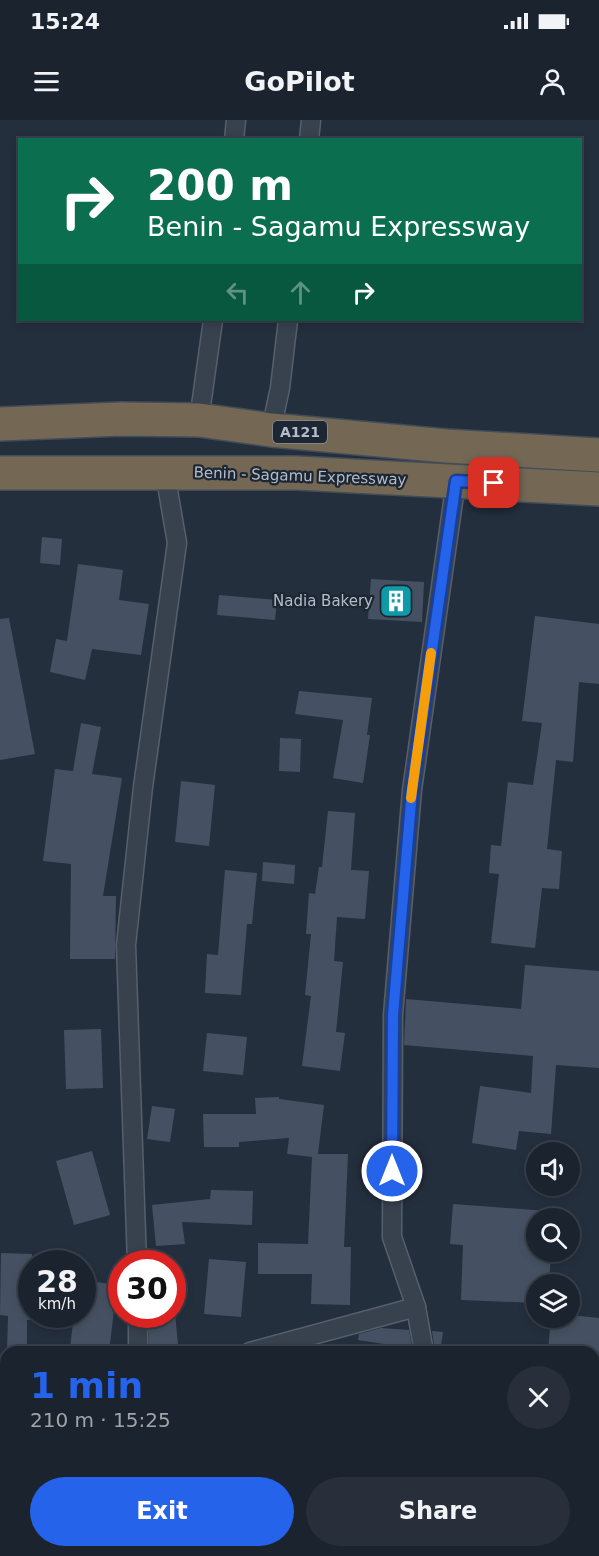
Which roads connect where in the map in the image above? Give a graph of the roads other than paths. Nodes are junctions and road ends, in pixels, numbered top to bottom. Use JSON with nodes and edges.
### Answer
{"nodes":[{"id":1,"x":236,"y":120,"type":"edge"},
{"id":2,"x":311,"y":120,"type":"edge"},
{"id":3,"x":234,"y":138,"type":"edge"},
{"id":4,"x":309,"y":138,"type":"edge"},
{"id":5,"x":213,"y":321,"type":"edge"},
{"id":6,"x":288,"y":321,"type":"edge"},
{"id":7,"x":199,"y":420,"type":"junction"},
{"id":8,"x":0,"y":424,"type":"edge"},
{"id":9,"x":271,"y":430,"type":"junction"},
{"id":10,"x":599,"y":455,"type":"edge"},
{"id":11,"x":0,"y":473,"type":"edge"},
{"id":12,"x":165,"y":473,"type":"junction"},
{"id":13,"x":456,"y":481,"type":"junction"},
{"id":14,"x":599,"y":489,"type":"edge"},
{"id":15,"x":137,"y":1250,"type":"edge"},
{"id":16,"x":416,"y":1307,"type":"junction"},
{"id":17,"x":138,"y":1328,"type":"edge"},
{"id":18,"x":138,"y":1346,"type":"edge"},
{"id":19,"x":272,"y":1346,"type":"edge"},
{"id":20,"x":423,"y":1346,"type":"edge"}],
"edges":[{"from":1,"to":3,"type":"street"},
{"from":2,"to":4,"type":"street"},
{"from":5,"to":7,"type":"street"},
{"from":6,"to":9,"type":"street"},
{"from":7,"to":8,"type":"highway","number":"A121"},
{"from":7,"to":9,"type":"highway","number":"A121"},
{"from":9,"to":10,"type":"highway","number":"A121"},
{"from":11,"to":12,"type":"highway","name":"Benin - Sagamu Expressway"},
{"from":12,"to":13,"type":"highway","name":"Benin - Sagamu Expressway"},
{"from":12,"to":15,"type":"street"},
{"from":13,"to":14,"type":"highway","name":"Benin - Sagamu Expressway"},
{"from":13,"to":16,"type":"street"},
{"from":16,"to":19,"type":"street"},
{"from":16,"to":20,"type":"street"},
{"from":17,"to":18,"type":"street"}]}
